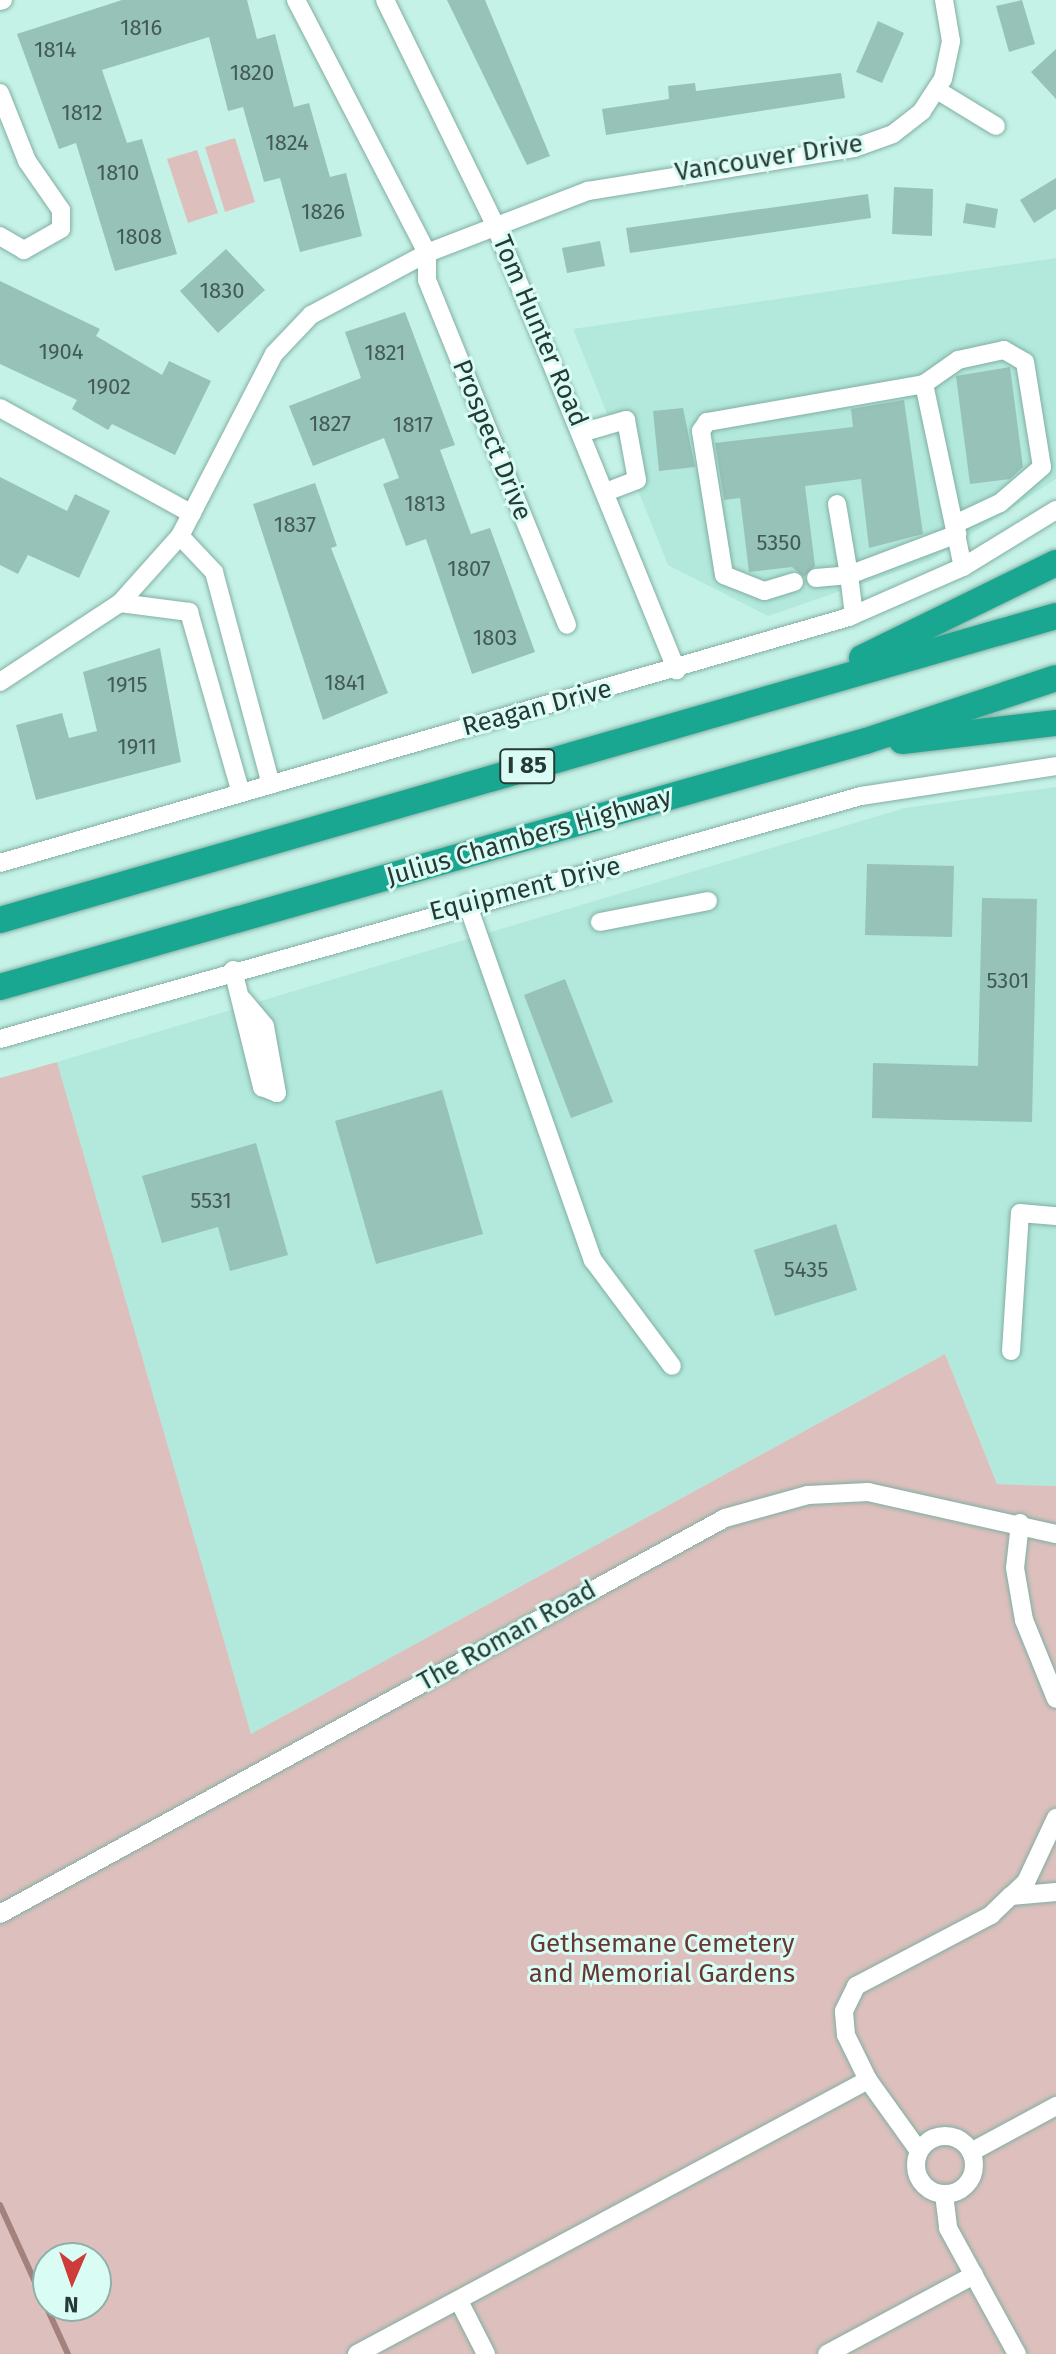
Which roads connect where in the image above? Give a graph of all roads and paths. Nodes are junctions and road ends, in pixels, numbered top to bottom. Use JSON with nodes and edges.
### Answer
{"nodes":[{"id":1,"x":296,"y":0,"type":"edge"},
{"id":2,"x":385,"y":0,"type":"edge"},
{"id":3,"x":944,"y":0,"type":"edge"},
{"id":4,"x":937,"y":90,"type":"junction"},
{"id":5,"x":0,"y":93,"type":"edge"},
{"id":6,"x":996,"y":126,"type":"dead end"},
{"id":7,"x":495,"y":225,"type":"junction"},
{"id":8,"x":0,"y":236,"type":"edge"},
{"id":9,"x":427,"y":253,"type":"junction"},
{"id":10,"x":924,"y":384,"type":"junction"},
{"id":11,"x":0,"y":408,"type":"edge"},
{"id":12,"x":584,"y":432,"type":"junction"},
{"id":13,"x":606,"y":492,"type":"junction"},
{"id":14,"x":837,"y":504,"type":"dead end"},
{"id":15,"x":1056,"y":510,"type":"edge"},
{"id":16,"x":192,"y":514,"type":"junction"},
{"id":17,"x":956,"y":529,"type":"junction"},
{"id":18,"x":180,"y":536,"type":"junction"},
{"id":19,"x":1056,"y":563,"type":"edge"},
{"id":20,"x":963,"y":567,"type":"junction"},
{"id":21,"x":849,"y":575,"type":"junction"},
{"id":22,"x":816,"y":578,"type":"dead end"},
{"id":23,"x":794,"y":582,"type":"dead end"},
{"id":24,"x":219,"y":597,"type":"junction"},
{"id":25,"x":120,"y":603,"type":"junction"},
{"id":26,"x":189,"y":612,"type":"junction"},
{"id":27,"x":854,"y":615,"type":"junction"},
{"id":28,"x":1056,"y":616,"type":"edge"},
{"id":29,"x":567,"y":625,"type":"dead end"},
{"id":30,"x":677,"y":670,"type":"junction"},
{"id":31,"x":1056,"y":678,"type":"edge"},
{"id":32,"x":0,"y":682,"type":"edge"},
{"id":33,"x":808,"y":686,"type":"junction"},
{"id":34,"x":1056,"y":723,"type":"edge"},
{"id":35,"x":256,"y":732,"type":"junction"},
{"id":36,"x":226,"y":741,"type":"junction"},
{"id":37,"x":839,"y":749,"type":"junction"},
{"id":38,"x":1056,"y":766,"type":"edge"},
{"id":39,"x":271,"y":784,"type":"junction"},
{"id":40,"x":241,"y":793,"type":"junction"},
{"id":41,"x":0,"y":863,"type":"edge"},
{"id":42,"x":708,"y":901,"type":"dead end"},
{"id":43,"x":467,"y":903,"type":"junction"},
{"id":44,"x":0,"y":920,"type":"edge"},
{"id":45,"x":600,"y":922,"type":"dead end"},
{"id":46,"x":233,"y":970,"type":"junction"},
{"id":47,"x":0,"y":987,"type":"edge"},
{"id":48,"x":242,"y":999,"type":"dead end"},
{"id":49,"x":0,"y":1039,"type":"edge"},
{"id":50,"x":1056,"y":1216,"type":"edge"},
{"id":51,"x":1011,"y":1351,"type":"dead end"},
{"id":52,"x":672,"y":1366,"type":"dead end"},
{"id":53,"x":1020,"y":1523,"type":"junction"},
{"id":54,"x":1053,"y":1531,"type":"edge"},
{"id":55,"x":1056,"y":1699,"type":"edge"},
{"id":56,"x":1056,"y":1818,"type":"edge"},
{"id":57,"x":1056,"y":1892,"type":"edge"},
{"id":58,"x":1011,"y":1896,"type":"junction"},
{"id":59,"x":0,"y":1914,"type":"edge"},
{"id":60,"x":868,"y":2080,"type":"junction"},
{"id":61,"x":1056,"y":2106,"type":"edge"},
{"id":62,"x":919,"y":2151,"type":"junction"},
{"id":63,"x":971,"y":2152,"type":"junction"},
{"id":64,"x":944,"y":2194,"type":"junction"},
{"id":65,"x":974,"y":2275,"type":"junction"},
{"id":66,"x":460,"y":2303,"type":"junction"},
{"id":67,"x":357,"y":2354,"type":"edge"},
{"id":68,"x":486,"y":2354,"type":"edge"},
{"id":69,"x":827,"y":2354,"type":"edge"},
{"id":70,"x":1017,"y":2354,"type":"edge"}],
"edges":[{"from":1,"to":9,"type":"street","name":"Prospect Drive"},
{"from":2,"to":7,"type":"street","name":"Tom Hunter Road"},
{"from":3,"to":4,"type":"street","name":"Vancouver Drive"},
{"from":4,"to":6,"type":"street"},
{"from":4,"to":7,"type":"street","name":"Vancouver Drive"},
{"from":5,"to":8,"type":"street"},
{"from":7,"to":9,"type":"street"},
{"from":7,"to":12,"type":"street","name":"Tom Hunter Road"},
{"from":9,"to":16,"type":"street"},
{"from":9,"to":29,"type":"street","name":"Prospect Drive"},
{"from":10,"to":17,"type":"street"},
{"from":10,"to":17,"type":"street"},
{"from":10,"to":23,"type":"street"},
{"from":11,"to":16,"type":"street"},
{"from":12,"to":13,"type":"street","name":"Tom Hunter Road"},
{"from":12,"to":13,"type":"street"},
{"from":13,"to":30,"type":"street","name":"Tom Hunter Road"},
{"from":14,"to":21,"type":"street"},
{"from":15,"to":20,"type":"street","name":"Reagan Drive"},
{"from":16,"to":18,"type":"street"},
{"from":17,"to":20,"type":"street"},
{"from":17,"to":21,"type":"street"},
{"from":18,"to":24,"type":"street"},
{"from":18,"to":25,"type":"street"},
{"from":19,"to":33,"type":"highway"},
{"from":20,"to":27,"type":"street","name":"Reagan Drive"},
{"from":21,"to":22,"type":"street"},
{"from":21,"to":27,"type":"street"},
{"from":24,"to":26,"type":"street"},
{"from":24,"to":35,"type":"street"},
{"from":25,"to":26,"type":"street"},
{"from":25,"to":32,"type":"street"},
{"from":26,"to":36,"type":"street"},
{"from":27,"to":30,"type":"street","name":"Reagan Drive"},
{"from":28,"to":33,"type":"highway","number":"I 85"},
{"from":30,"to":39,"type":"street","name":"Reagan Drive"},
{"from":31,"to":37,"type":"highway","name":"Julius Chambers Highway"},
{"from":33,"to":44,"type":"highway","number":"I 85"},
{"from":34,"to":37,"type":"highway"},
{"from":35,"to":36,"type":"street"},
{"from":35,"to":39,"type":"street"},
{"from":36,"to":40,"type":"street"},
{"from":37,"to":47,"type":"highway","name":"Julius Chambers Highway"},
{"from":38,"to":43,"type":"street","name":"Equipment Drive"},
{"from":39,"to":40,"type":"street","name":"Reagan Drive"},
{"from":40,"to":41,"type":"street","name":"Reagan Drive"},
{"from":42,"to":45,"type":"street"},
{"from":43,"to":46,"type":"street","name":"Equipment Drive"},
{"from":43,"to":52,"type":"street"},
{"from":46,"to":48,"type":"street"},
{"from":46,"to":49,"type":"street","name":"Equipment Drive"},
{"from":50,"to":51,"type":"street"},
{"from":53,"to":54,"type":"street","name":"The Roman Road"},
{"from":53,"to":55,"type":"street"},
{"from":53,"to":59,"type":"street","name":"The Roman Road"},
{"from":56,"to":58,"type":"street"},
{"from":57,"to":58,"type":"street"},
{"from":58,"to":60,"type":"street"},
{"from":60,"to":62,"type":"street"},
{"from":60,"to":66,"type":"street"},
{"from":61,"to":63,"type":"street"},
{"from":62,"to":63,"type":"street"},
{"from":62,"to":64,"type":"street"},
{"from":63,"to":64,"type":"street"},
{"from":64,"to":65,"type":"street"},
{"from":65,"to":69,"type":"street"},
{"from":65,"to":70,"type":"street"},
{"from":66,"to":67,"type":"street"},
{"from":66,"to":68,"type":"street"}]}
